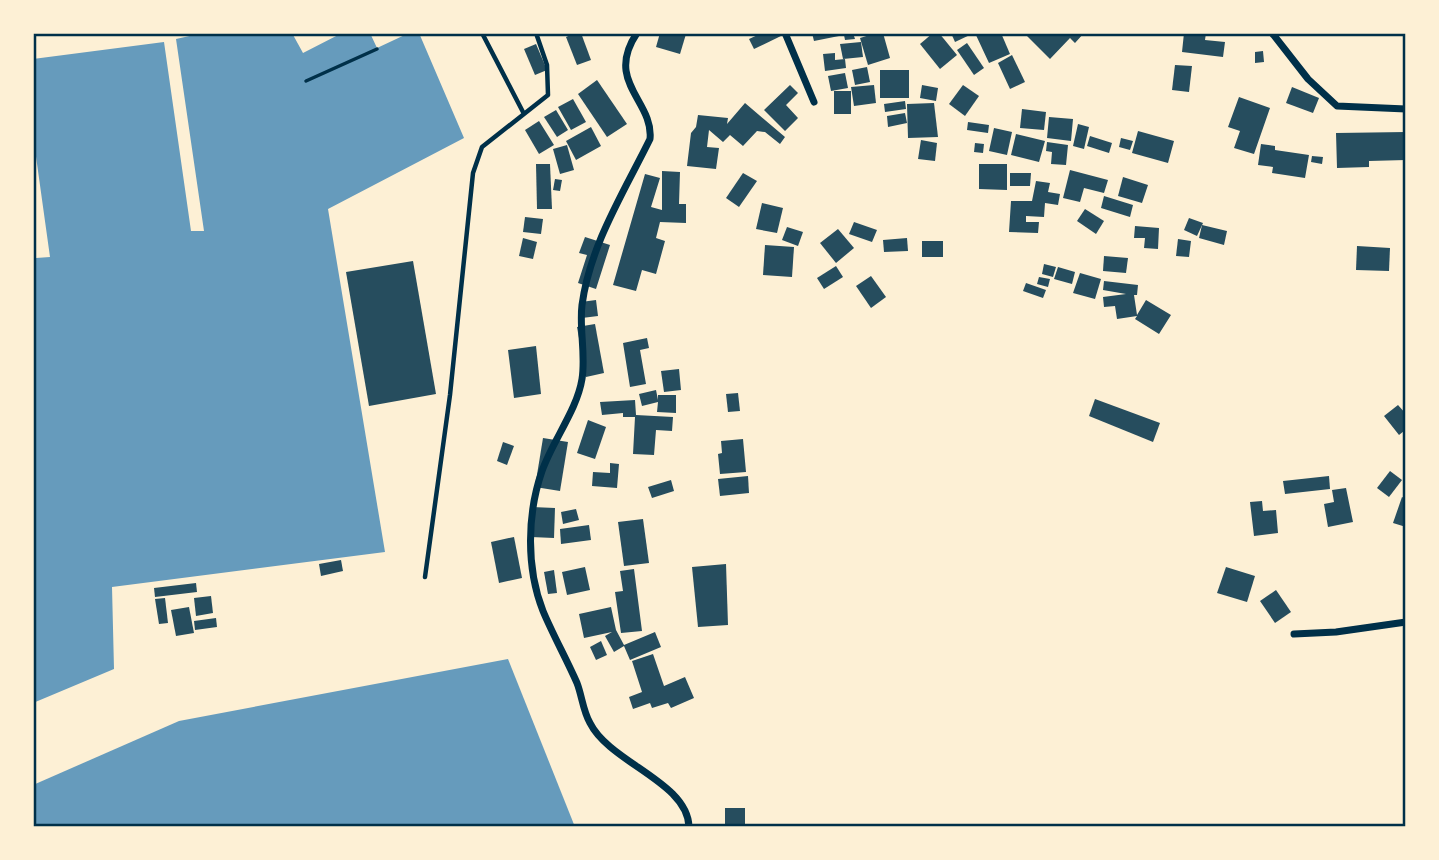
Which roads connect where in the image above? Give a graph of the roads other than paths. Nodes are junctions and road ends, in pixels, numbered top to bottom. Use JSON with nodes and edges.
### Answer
{"nodes":[{"id":1,"x":482,"y":33,"type":"edge"},
{"id":2,"x":536,"y":33,"type":"edge"},
{"id":3,"x":637,"y":33,"type":"edge"},
{"id":4,"x":785,"y":33,"type":"edge"},
{"id":5,"x":1272,"y":33,"type":"edge"},
{"id":6,"x":814,"y":102,"type":"dead end"},
{"id":7,"x":1406,"y":109,"type":"edge"},
{"id":8,"x":523,"y":112,"type":"junction"},
{"id":9,"x":425,"y":577,"type":"dead end"},
{"id":10,"x":1406,"y":622,"type":"edge"},
{"id":11,"x":1294,"y":634,"type":"dead end"},
{"id":12,"x":690,"y":827,"type":"edge"}],
"edges":[{"from":1,"to":8,"type":"lane"},
{"from":2,"to":8,"type":"lane"},
{"from":3,"to":12,"type":"street"},
{"from":4,"to":6,"type":"street"},
{"from":5,"to":7,"type":"street"},
{"from":8,"to":9,"type":"lane"},
{"from":10,"to":11,"type":"street"}]}
